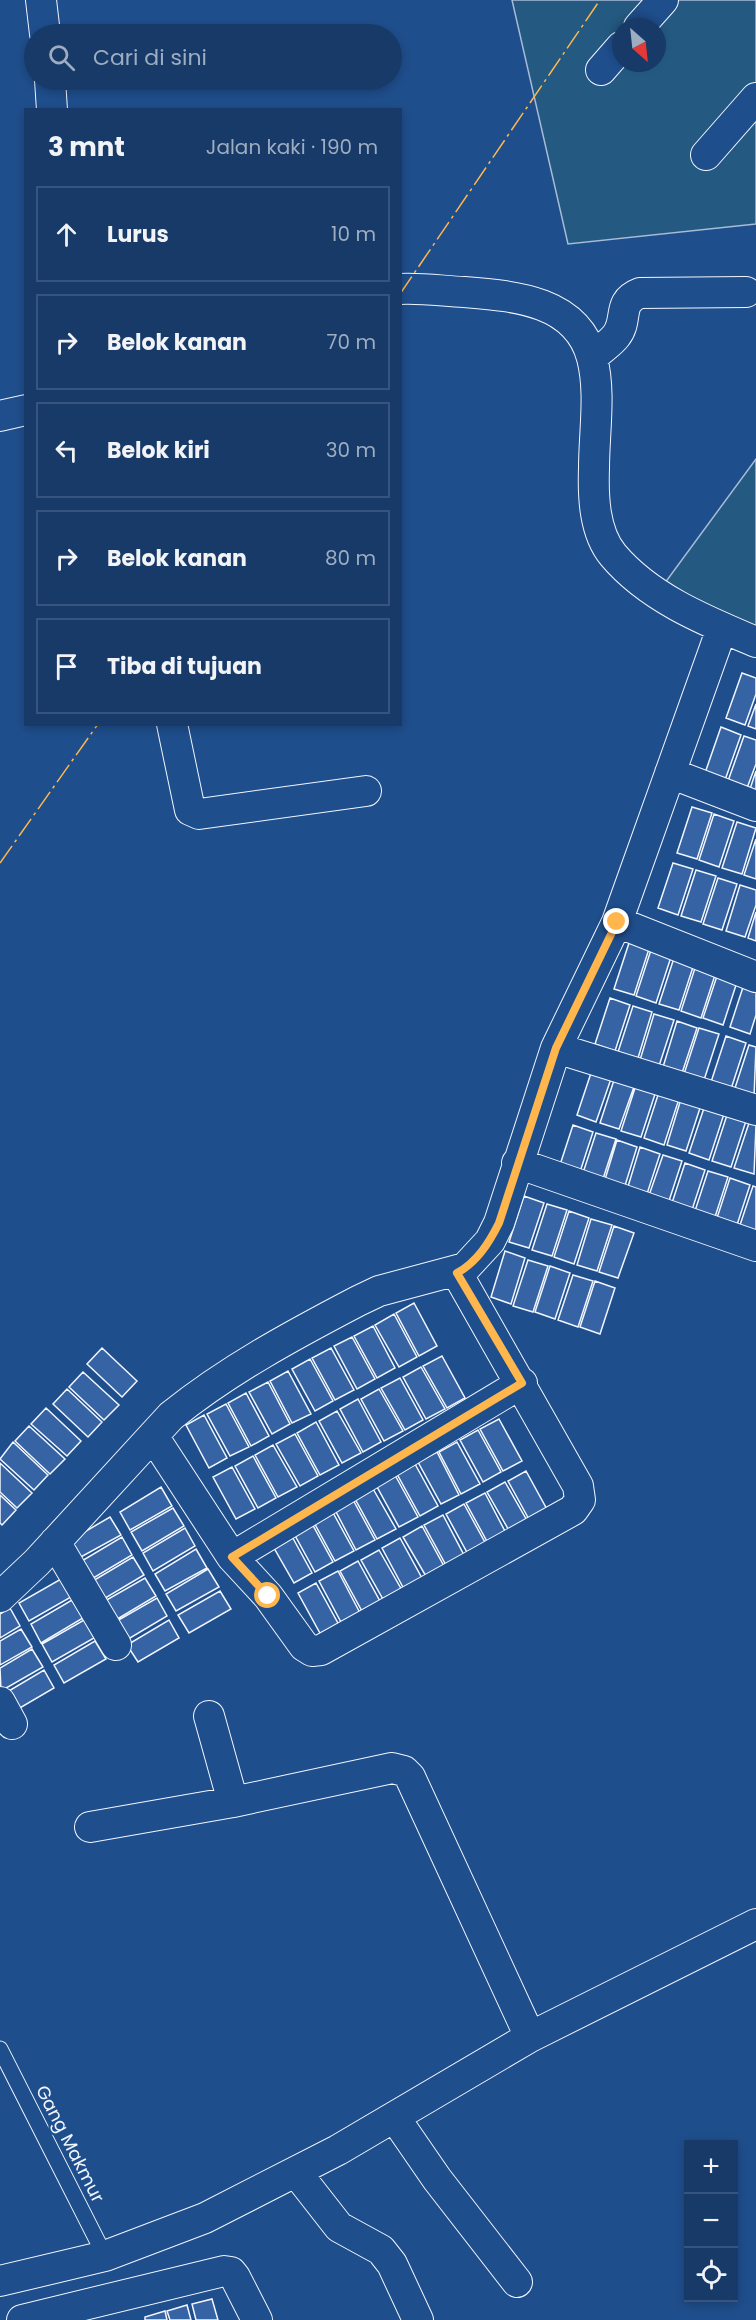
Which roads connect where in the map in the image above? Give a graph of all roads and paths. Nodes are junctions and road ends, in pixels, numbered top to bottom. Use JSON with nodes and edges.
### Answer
{"nodes":[{"id":1,"x":41,"y":0,"type":"edge"},
{"id":2,"x":663,"y":0,"type":"edge"},
{"id":3,"x":647,"y":18,"type":"edge"},
{"id":4,"x":44,"y":24,"type":"edge"},
{"id":5,"x":612,"y":57,"type":"edge"},
{"id":6,"x":601,"y":70,"type":"dead end"},
{"id":7,"x":51,"y":90,"type":"edge"},
{"id":8,"x":756,"y":99,"type":"edge"},
{"id":9,"x":52,"y":108,"type":"edge"},
{"id":10,"x":706,"y":155,"type":"dead end"},
{"id":11,"x":402,"y":289,"type":"edge"},
{"id":12,"x":746,"y":292,"type":"dead end"},
{"id":13,"x":592,"y":358,"type":"junction"},
{"id":14,"x":24,"y":410,"type":"edge"},
{"id":15,"x":0,"y":416,"type":"edge"},
{"id":16,"x":722,"y":628,"type":"junction"},
{"id":17,"x":756,"y":642,"type":"edge"},
{"id":18,"x":172,"y":726,"type":"edge"},
{"id":19,"x":670,"y":773,"type":"junction"},
{"id":20,"x":366,"y":791,"type":"dead end"},
{"id":21,"x":756,"y":806,"type":"edge"},
{"id":22,"x":617,"y":922,"type":"junction"},
{"id":23,"x":756,"y":977,"type":"edge"},
{"id":24,"x":556,"y":1048,"type":"junction"},
{"id":25,"x":756,"y":1110,"type":"edge"},
{"id":26,"x":517,"y":1163,"type":"junction"},
{"id":27,"x":756,"y":1246,"type":"edge"},
{"id":28,"x":457,"y":1273,"type":"junction"},
{"id":29,"x":522,"y":1383,"type":"junction"},
{"id":30,"x":153,"y":1437,"type":"junction"},
{"id":31,"x":55,"y":1542,"type":"junction"},
{"id":32,"x":232,"y":1557,"type":"junction"},
{"id":33,"x":0,"y":1597,"type":"edge"},
{"id":34,"x":116,"y":1645,"type":"dead end"},
{"id":35,"x":209,"y":1716,"type":"dead end"},
{"id":36,"x":233,"y":1802,"type":"junction"},
{"id":37,"x":90,"y":1827,"type":"dead end"},
{"id":38,"x":756,"y":1924,"type":"edge"},
{"id":39,"x":530,"y":2037,"type":"junction"},
{"id":40,"x":0,"y":2049,"type":"edge"},
{"id":41,"x":395,"y":2118,"type":"junction"},
{"id":42,"x":296,"y":2172,"type":"junction"},
{"id":43,"x":105,"y":2256,"type":"junction"},
{"id":44,"x":0,"y":2281,"type":"edge"},
{"id":45,"x":517,"y":2282,"type":"dead end"},
{"id":46,"x":22,"y":2320,"type":"edge"},
{"id":47,"x":257,"y":2320,"type":"edge"},
{"id":48,"x":418,"y":2320,"type":"edge"}],
"edges":[{"from":1,"to":4,"type":"street"},
{"from":2,"to":3,"type":"street"},
{"from":5,"to":6,"type":"street"},
{"from":7,"to":9,"type":"street"},
{"from":8,"to":10,"type":"street"},
{"from":11,"to":13,"type":"street"},
{"from":12,"to":13,"type":"street"},
{"from":13,"to":16,"type":"street"},
{"from":14,"to":15,"type":"street"},
{"from":16,"to":17,"type":"street"},
{"from":16,"to":19,"type":"street"},
{"from":18,"to":20,"type":"street"},
{"from":19,"to":21,"type":"street"},
{"from":19,"to":22,"type":"street"},
{"from":22,"to":23,"type":"street"},
{"from":22,"to":24,"type":"street"},
{"from":24,"to":25,"type":"street"},
{"from":24,"to":26,"type":"street"},
{"from":26,"to":27,"type":"street"},
{"from":26,"to":28,"type":"street"},
{"from":28,"to":29,"type":"street"},
{"from":28,"to":30,"type":"street"},
{"from":29,"to":32,"type":"street"},
{"from":29,"to":32,"type":"street"},
{"from":30,"to":31,"type":"street"},
{"from":30,"to":32,"type":"street"},
{"from":31,"to":33,"type":"street"},
{"from":31,"to":34,"type":"street"},
{"from":35,"to":36,"type":"street"},
{"from":36,"to":37,"type":"street"},
{"from":36,"to":39,"type":"street"},
{"from":38,"to":39,"type":"street"},
{"from":39,"to":41,"type":"street"},
{"from":40,"to":43,"type":"lane","name":"Gang Makmur"},
{"from":41,"to":42,"type":"street"},
{"from":41,"to":45,"type":"street"},
{"from":42,"to":43,"type":"street"},
{"from":42,"to":48,"type":"street"},
{"from":43,"to":44,"type":"street"},
{"from":46,"to":47,"type":"street"}]}
